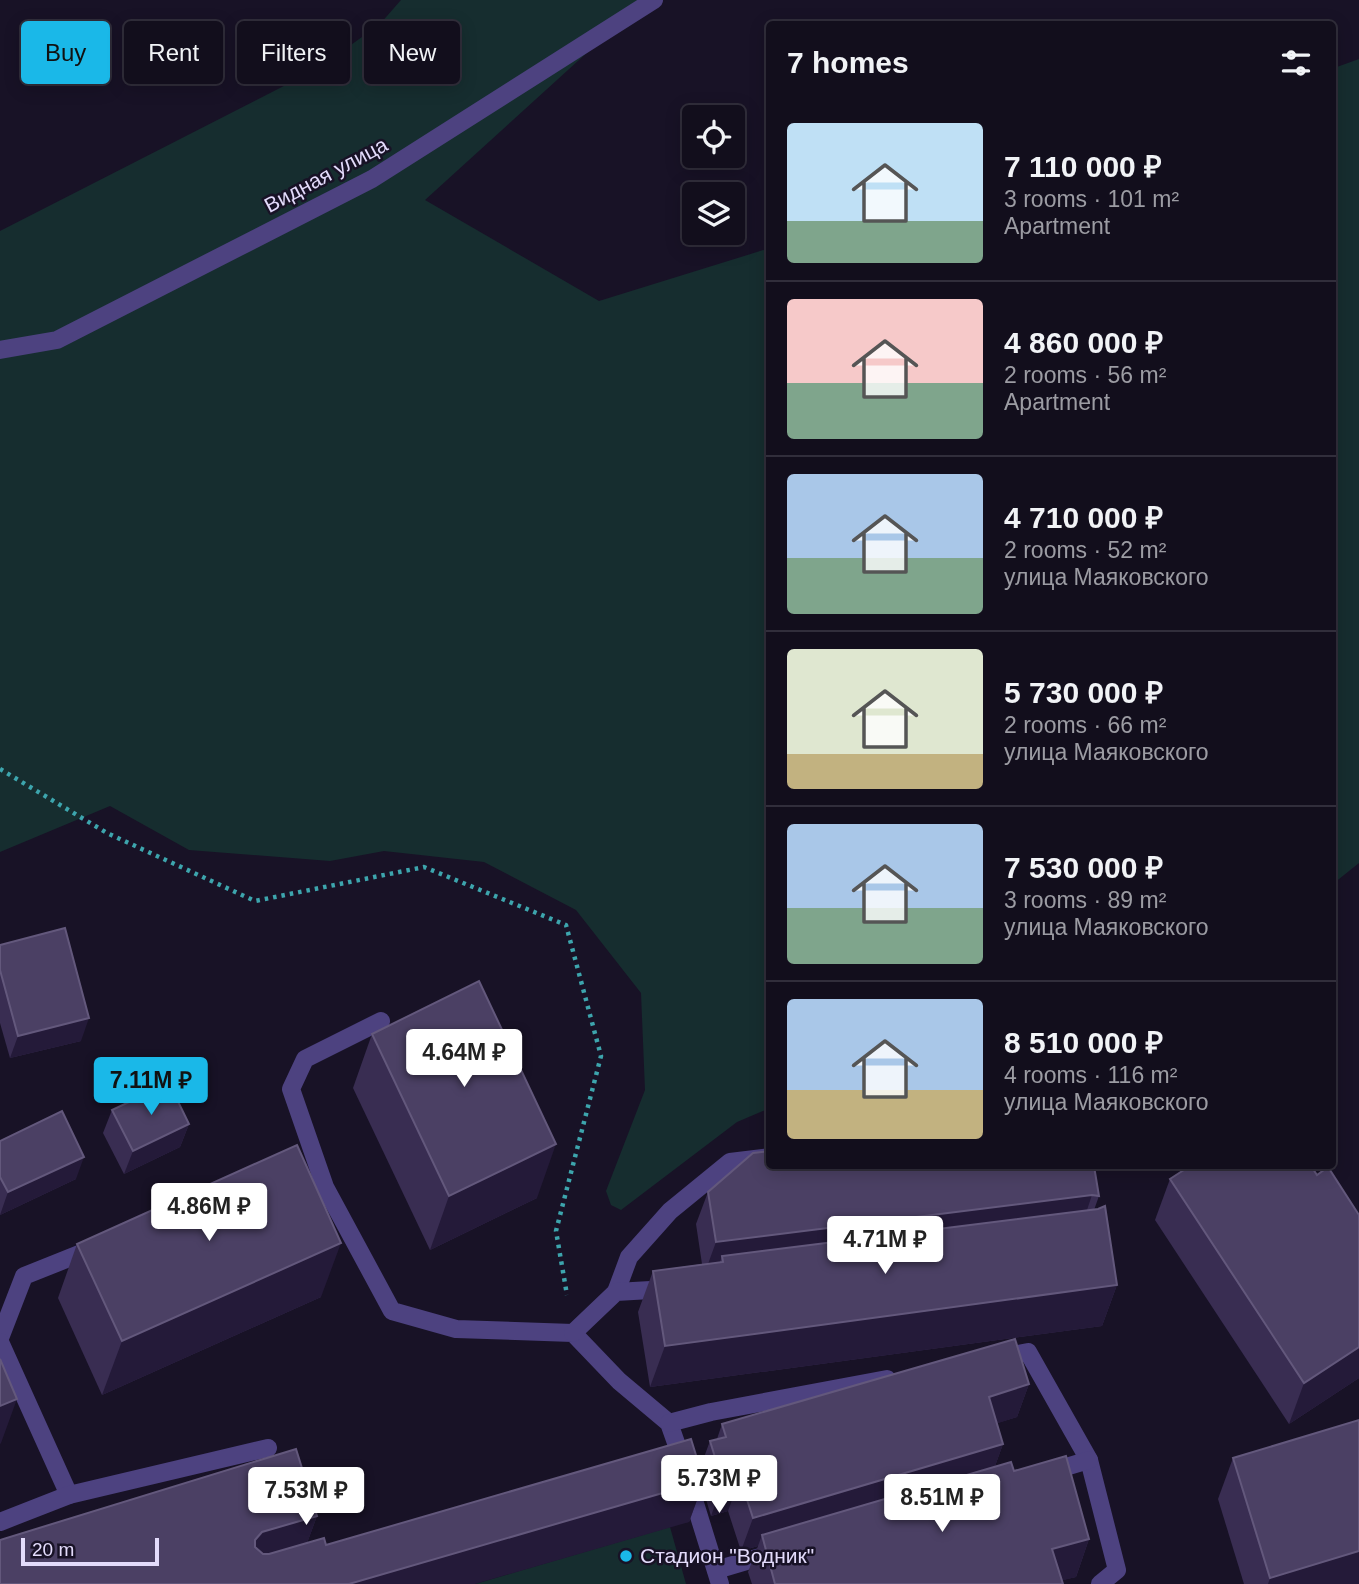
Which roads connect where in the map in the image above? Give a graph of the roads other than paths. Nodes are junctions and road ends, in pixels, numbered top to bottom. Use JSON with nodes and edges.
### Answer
{"nodes":[{"id":1,"x":654,"y":0,"type":"edge"},
{"id":2,"x":0,"y":350,"type":"edge"},
{"id":3,"x":381,"y":1021,"type":"dead end"},
{"id":4,"x":766,"y":1158,"type":"edge"},
{"id":5,"x":301,"y":1184,"type":"edge"},
{"id":6,"x":326,"y":1187,"type":"junction"},
{"id":7,"x":113,"y":1241,"type":"edge"},
{"id":8,"x":683,"y":1288,"type":"edge"},
{"id":9,"x":616,"y":1292,"type":"junction"},
{"id":10,"x":573,"y":1334,"type":"junction"},
{"id":11,"x":0,"y":1340,"type":"edge"},
{"id":12,"x":975,"y":1362,"type":"edge"},
{"id":13,"x":909,"y":1375,"type":"edge"},
{"id":14,"x":669,"y":1423,"type":"junction"},
{"id":15,"x":268,"y":1448,"type":"dead end"},
{"id":16,"x":681,"y":1457,"type":"junction"},
{"id":17,"x":1089,"y":1460,"type":"junction"},
{"id":18,"x":655,"y":1465,"type":"edge"},
{"id":19,"x":1036,"y":1476,"type":"edge"},
{"id":20,"x":69,"y":1495,"type":"junction"},
{"id":21,"x":0,"y":1522,"type":"edge"},
{"id":22,"x":796,"y":1547,"type":"edge"},
{"id":23,"x":718,"y":1577,"type":"edge"},
{"id":24,"x":1100,"y":1584,"type":"edge"}],
"edges":[{"from":1,"to":2,"type":"street","name":"Видная улица"},
{"from":3,"to":6,"type":"street"},
{"from":4,"to":9,"type":"street"},
{"from":5,"to":6,"type":"street"},
{"from":6,"to":10,"type":"street"},
{"from":7,"to":11,"type":"street"},
{"from":8,"to":9,"type":"street"},
{"from":9,"to":10,"type":"street"},
{"from":10,"to":14,"type":"street"},
{"from":11,"to":20,"type":"street"},
{"from":12,"to":17,"type":"street"},
{"from":13,"to":14,"type":"street"},
{"from":14,"to":16,"type":"street"},
{"from":15,"to":20,"type":"street"},
{"from":16,"to":18,"type":"street"},
{"from":16,"to":23,"type":"street"},
{"from":17,"to":19,"type":"street"},
{"from":17,"to":24,"type":"street"},
{"from":20,"to":21,"type":"street"},
{"from":22,"to":23,"type":"street"}]}
